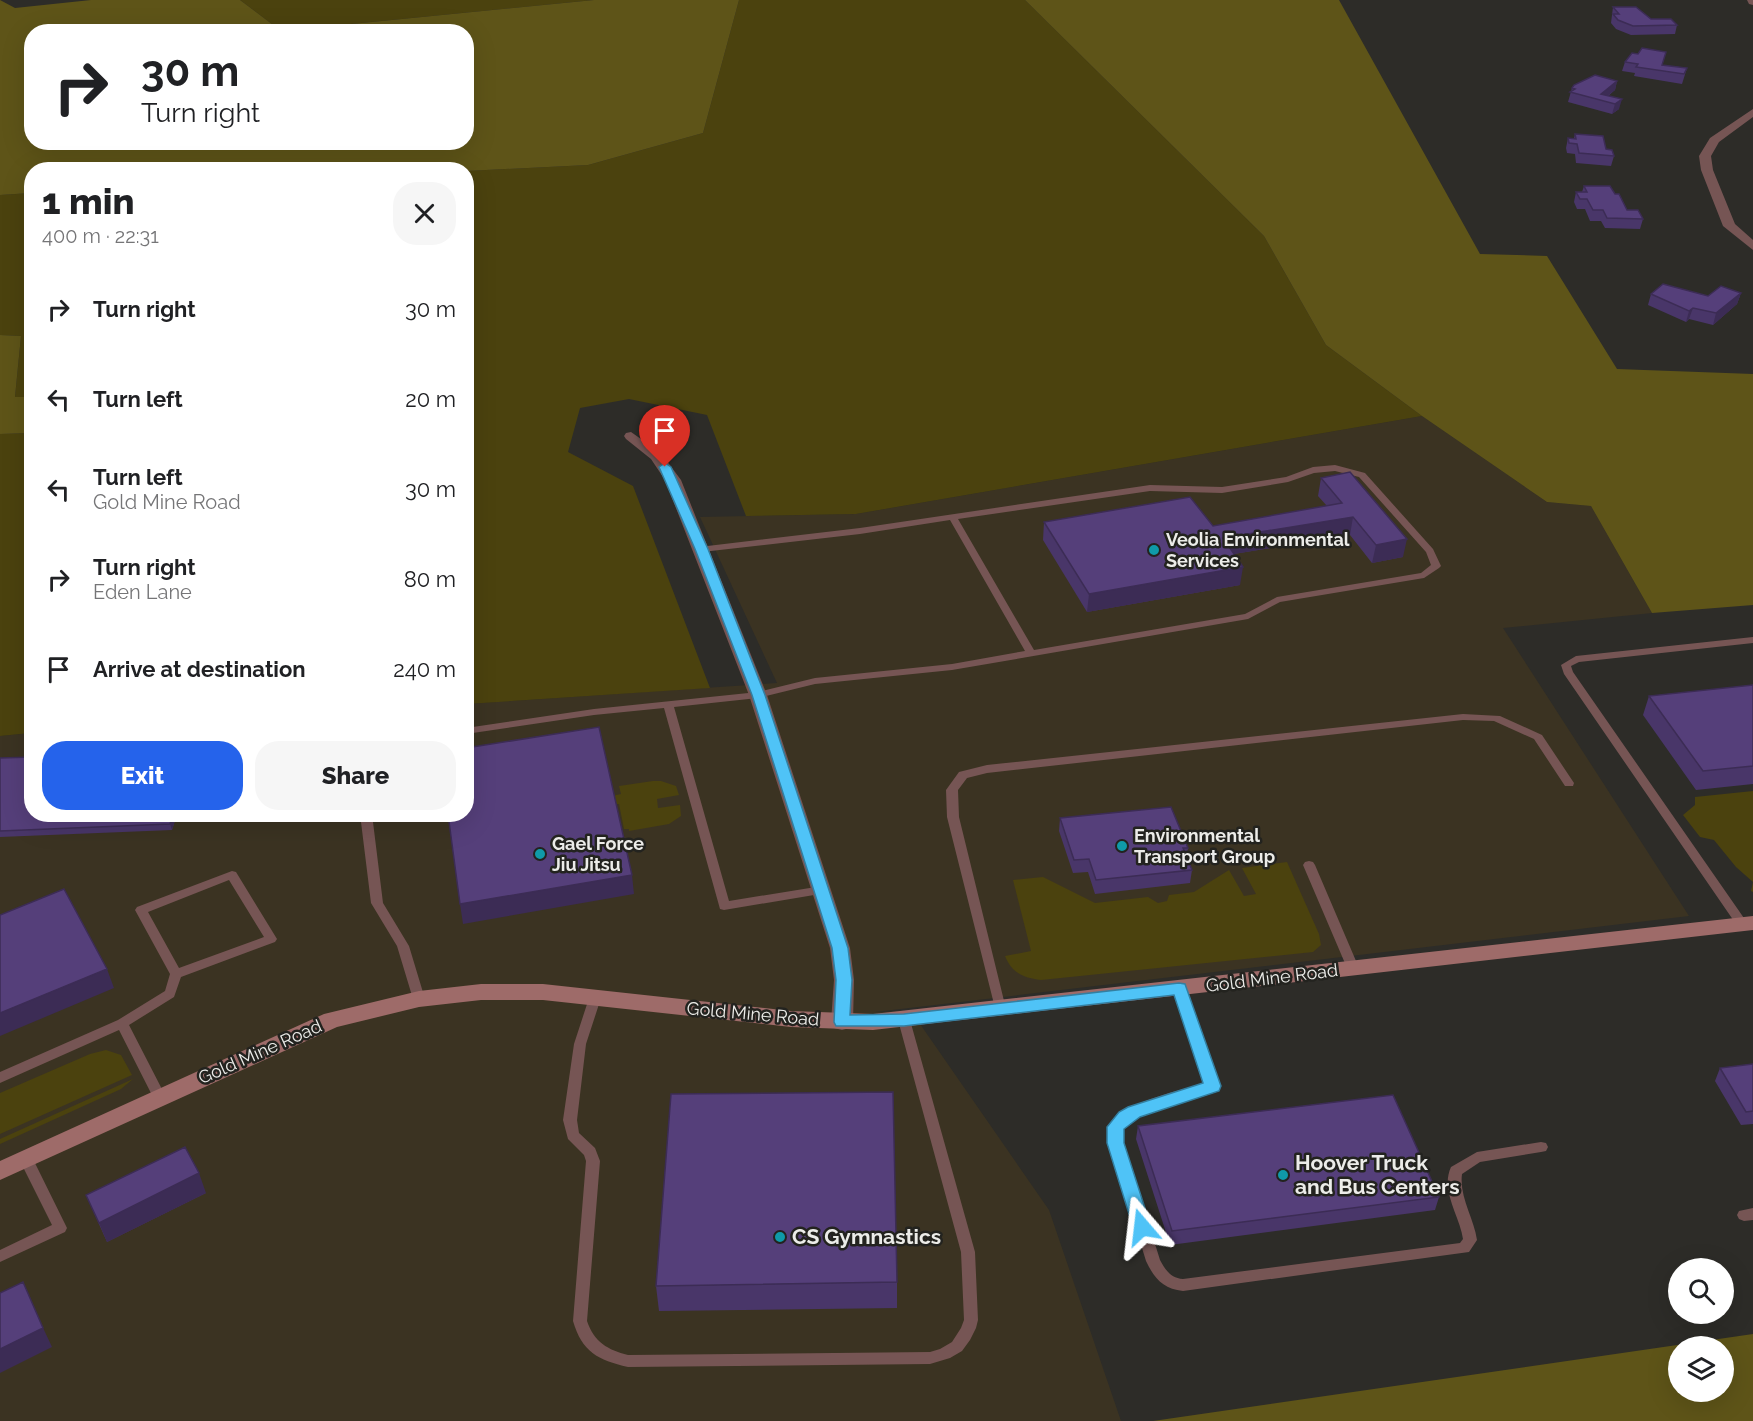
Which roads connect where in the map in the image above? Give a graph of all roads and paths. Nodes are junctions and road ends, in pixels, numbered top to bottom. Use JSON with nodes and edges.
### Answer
{"nodes":[{"id":1,"x":1753,"y":112,"type":"edge"},
{"id":2,"x":1753,"y":246,"type":"edge"},
{"id":3,"x":631,"y":436,"type":"dead end"},
{"id":4,"x":953,"y":518,"type":"junction"},
{"id":5,"x":702,"y":549,"type":"junction"},
{"id":6,"x":1753,"y":640,"type":"edge"},
{"id":7,"x":1031,"y":653,"type":"junction"},
{"id":8,"x":758,"y":695,"type":"junction"},
{"id":9,"x":668,"y":705,"type":"junction"},
{"id":10,"x":474,"y":730,"type":"edge"},
{"id":11,"x":1569,"y":783,"type":"dead end"},
{"id":12,"x":367,"y":822,"type":"edge"},
{"id":13,"x":1309,"y":865,"type":"dead end"},
{"id":14,"x":822,"y":890,"type":"junction"},
{"id":15,"x":1748,"y":923,"type":"edge"},
{"id":16,"x":1353,"y":969,"type":"junction"},
{"id":17,"x":176,"y":974,"type":"junction"},
{"id":18,"x":1179,"y":989,"type":"junction"},
{"id":19,"x":595,"y":998,"type":"junction"},
{"id":20,"x":419,"y":999,"type":"junction"},
{"id":21,"x":1000,"y":1009,"type":"junction"},
{"id":22,"x":904,"y":1020,"type":"junction"},
{"id":23,"x":842,"y":1022,"type":"junction"},
{"id":24,"x":122,"y":1023,"type":"junction"},
{"id":25,"x":0,"y":1078,"type":"edge"},
{"id":26,"x":160,"y":1097,"type":"junction"},
{"id":27,"x":1541,"y":1147,"type":"dead end"},
{"id":28,"x":26,"y":1159,"type":"junction"},
{"id":29,"x":0,"y":1171,"type":"edge"},
{"id":30,"x":0,"y":1256,"type":"edge"}],
"edges":[{"from":1,"to":2,"type":"street"},
{"from":3,"to":5,"type":"street"},
{"from":4,"to":5,"type":"lane"},
{"from":4,"to":7,"type":"lane"},
{"from":4,"to":7,"type":"lane"},
{"from":5,"to":8,"type":"street"},
{"from":6,"to":15,"type":"lane"},
{"from":7,"to":8,"type":"lane"},
{"from":8,"to":9,"type":"lane"},
{"from":8,"to":14,"type":"street"},
{"from":9,"to":10,"type":"lane"},
{"from":9,"to":14,"type":"lane"},
{"from":11,"to":21,"type":"lane"},
{"from":12,"to":20,"type":"lane"},
{"from":13,"to":16,"type":"lane"},
{"from":14,"to":23,"type":"street"},
{"from":15,"to":16,"type":"street","name":"Gold Mine Road"},
{"from":16,"to":18,"type":"street","name":"Gold Mine Road"},
{"from":17,"to":17,"type":"lane"},
{"from":17,"to":24,"type":"lane"},
{"from":18,"to":21,"type":"street","name":"Gold Mine Road"},
{"from":18,"to":27,"type":"lane"},
{"from":19,"to":20,"type":"street","name":"Gold Mine Road"},
{"from":19,"to":22,"type":"lane"},
{"from":19,"to":23,"type":"street","name":"Gold Mine Road"},
{"from":20,"to":26,"type":"street","name":"Gold Mine Road"},
{"from":21,"to":22,"type":"street","name":"Gold Mine Road"},
{"from":22,"to":23,"type":"street","name":"Gold Mine Road"},
{"from":24,"to":25,"type":"lane"},
{"from":24,"to":26,"type":"lane"},
{"from":26,"to":28,"type":"street","name":"Gold Mine Road"},
{"from":28,"to":29,"type":"street","name":"Gold Mine Road"},
{"from":28,"to":30,"type":"lane"}]}
